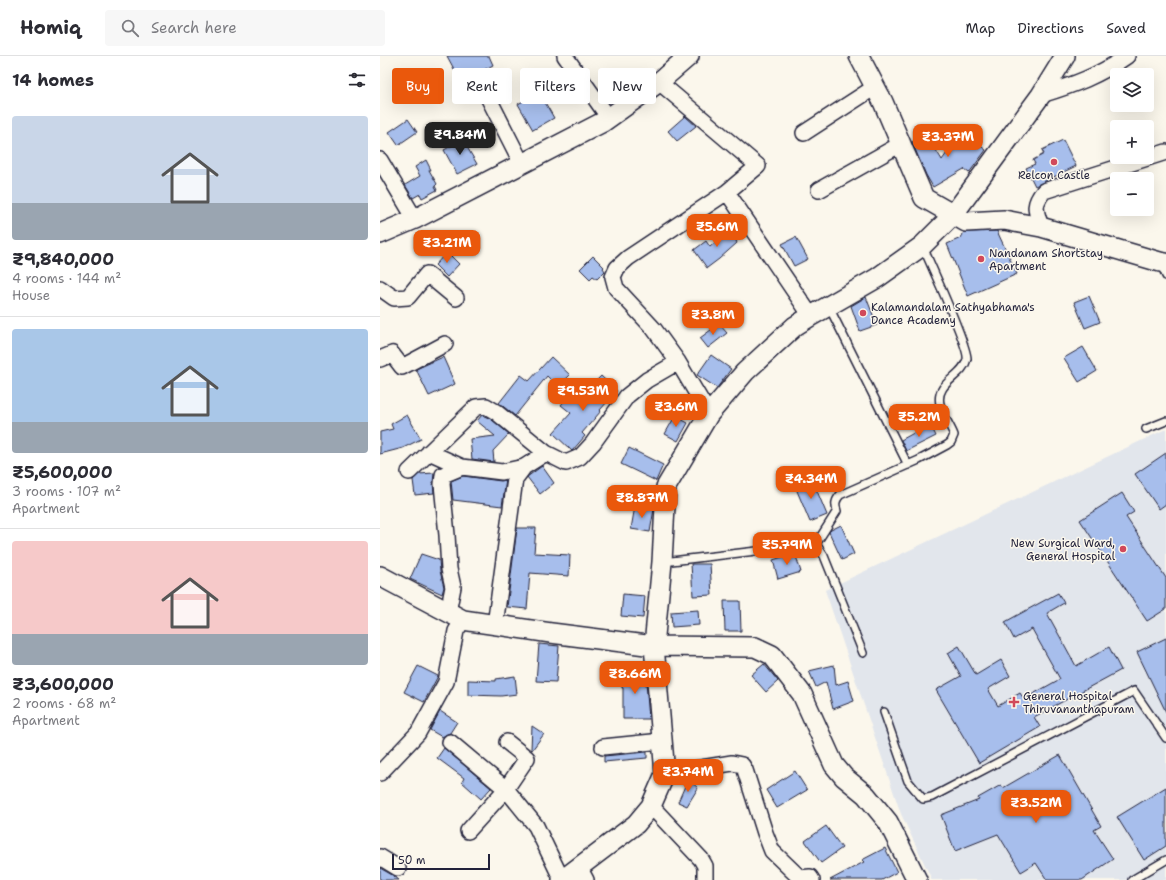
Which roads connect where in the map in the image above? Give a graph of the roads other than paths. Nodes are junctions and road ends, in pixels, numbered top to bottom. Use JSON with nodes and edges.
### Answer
{"nodes":[{"id":1,"x":565,"y":56,"type":"edge"},
{"id":2,"x":689,"y":56,"type":"edge"},
{"id":3,"x":859,"y":56,"type":"edge"},
{"id":4,"x":1127,"y":56,"type":"edge"},
{"id":5,"x":1060,"y":59,"type":"edge"},
{"id":6,"x":659,"y":82,"type":"junction"},
{"id":7,"x":875,"y":87,"type":"junction"},
{"id":8,"x":1041,"y":95,"type":"junction"},
{"id":9,"x":492,"y":104,"type":"edge"},
{"id":10,"x":609,"y":118,"type":"junction"},
{"id":11,"x":804,"y":133,"type":"dead end"},
{"id":12,"x":901,"y":144,"type":"junction"},
{"id":13,"x":1166,"y":152,"type":"edge"},
{"id":14,"x":380,"y":160,"type":"edge"},
{"id":15,"x":522,"y":164,"type":"junction"},
{"id":16,"x":820,"y":190,"type":"dead end"},
{"id":17,"x":727,"y":192,"type":"junction"},
{"id":18,"x":953,"y":215,"type":"junction"},
{"id":19,"x":415,"y":219,"type":"junction"},
{"id":20,"x":1041,"y":227,"type":"junction"},
{"id":21,"x":380,"y":234,"type":"edge"},
{"id":22,"x":922,"y":246,"type":"junction"},
{"id":23,"x":1164,"y":267,"type":"edge"},
{"id":24,"x":380,"y":288,"type":"edge"},
{"id":25,"x":456,"y":298,"type":"dead end"},
{"id":26,"x":828,"y":307,"type":"junction"},
{"id":27,"x":811,"y":316,"type":"junction"},
{"id":28,"x":445,"y":344,"type":"dead end"},
{"id":29,"x":380,"y":359,"type":"edge"},
{"id":30,"x":678,"y":362,"type":"junction"},
{"id":31,"x":709,"y":414,"type":"junction"},
{"id":32,"x":1166,"y":421,"type":"edge"},
{"id":33,"x":1146,"y":429,"type":"dead end"},
{"id":34,"x":429,"y":452,"type":"junction"},
{"id":35,"x":546,"y":453,"type":"junction"},
{"id":36,"x":908,"y":465,"type":"junction"},
{"id":37,"x":462,"y":467,"type":"junction"},
{"id":38,"x":524,"y":467,"type":"junction"},
{"id":39,"x":409,"y":472,"type":"dead end"},
{"id":40,"x":816,"y":544,"type":"junction"},
{"id":41,"x":662,"y":562,"type":"junction"},
{"id":42,"x":380,"y":576,"type":"edge"},
{"id":43,"x":455,"y":616,"type":"junction"},
{"id":44,"x":495,"y":625,"type":"junction"},
{"id":45,"x":654,"y":646,"type":"junction"},
{"id":46,"x":863,"y":653,"type":"dead end"},
{"id":47,"x":884,"y":712,"type":"dead end"},
{"id":48,"x":1166,"y":738,"type":"edge"},
{"id":49,"x":662,"y":741,"type":"junction"},
{"id":50,"x":450,"y":742,"type":"dead end"},
{"id":51,"x":507,"y":742,"type":"dead end"},
{"id":52,"x":604,"y":747,"type":"dead end"},
{"id":53,"x":380,"y":773,"type":"edge"},
{"id":54,"x":666,"y":774,"type":"junction"},
{"id":55,"x":506,"y":789,"type":"junction"},
{"id":56,"x":651,"y":806,"type":"junction"},
{"id":57,"x":468,"y":831,"type":"dead end"},
{"id":58,"x":380,"y":857,"type":"edge"},
{"id":59,"x":1166,"y":860,"type":"edge"},
{"id":60,"x":398,"y":868,"type":"dead end"},
{"id":61,"x":582,"y":874,"type":"edge"},
{"id":62,"x":562,"y":880,"type":"edge"},
{"id":63,"x":704,"y":880,"type":"edge"},
{"id":64,"x":812,"y":880,"type":"edge"},
{"id":65,"x":917,"y":880,"type":"edge"},
{"id":66,"x":1132,"y":880,"type":"edge"}],
"edges":[{"from":1,"to":10,"type":"street"},
{"from":2,"to":6,"type":"street"},
{"from":3,"to":7,"type":"street"},
{"from":4,"to":8,"type":"street"},
{"from":5,"to":8,"type":"street"},
{"from":6,"to":10,"type":"street"},
{"from":6,"to":17,"type":"street"},
{"from":7,"to":11,"type":"street"},
{"from":7,"to":12,"type":"street"},
{"from":8,"to":18,"type":"street"},
{"from":9,"to":15,"type":"street"},
{"from":10,"to":15,"type":"street"},
{"from":12,"to":16,"type":"street"},
{"from":12,"to":18,"type":"street"},
{"from":13,"to":20,"type":"street"},
{"from":14,"to":19,"type":"street"},
{"from":15,"to":19,"type":"street"},
{"from":17,"to":27,"type":"street"},
{"from":17,"to":30,"type":"street"},
{"from":18,"to":20,"type":"street"},
{"from":18,"to":22,"type":"street"},
{"from":19,"to":21,"type":"street"},
{"from":20,"to":23,"type":"street"},
{"from":22,"to":26,"type":"street"},
{"from":22,"to":36,"type":"lane"},
{"from":24,"to":25,"type":"street"},
{"from":26,"to":27,"type":"street"},
{"from":26,"to":36,"type":"lane"},
{"from":27,"to":31,"type":"street"},
{"from":28,"to":29,"type":"street"},
{"from":30,"to":31,"type":"street"},
{"from":30,"to":35,"type":"street"},
{"from":31,"to":41,"type":"street"},
{"from":32,"to":33,"type":"lane"},
{"from":34,"to":35,"type":"street"},
{"from":34,"to":37,"type":"street"},
{"from":34,"to":39,"type":"street"},
{"from":35,"to":38,"type":"street"},
{"from":36,"to":40,"type":"lane"},
{"from":37,"to":38,"type":"street"},
{"from":37,"to":43,"type":"street"},
{"from":38,"to":44,"type":"street"},
{"from":40,"to":41,"type":"lane"},
{"from":40,"to":46,"type":"lane"},
{"from":41,"to":45,"type":"street"},
{"from":42,"to":43,"type":"street"},
{"from":43,"to":44,"type":"street"},
{"from":43,"to":53,"type":"street"},
{"from":44,"to":45,"type":"street"},
{"from":45,"to":49,"type":"street"},
{"from":45,"to":65,"type":"street"},
{"from":47,"to":48,"type":"lane"},
{"from":49,"to":52,"type":"street"},
{"from":49,"to":54,"type":"street"},
{"from":50,"to":55,"type":"street"},
{"from":51,"to":55,"type":"street"},
{"from":54,"to":56,"type":"street"},
{"from":54,"to":64,"type":"street"},
{"from":55,"to":57,"type":"street"},
{"from":55,"to":62,"type":"street"},
{"from":56,"to":61,"type":"street"},
{"from":56,"to":63,"type":"street"},
{"from":58,"to":60,"type":"street"},
{"from":59,"to":66,"type":"lane"},
{"from":61,"to":62,"type":"street"}]}
